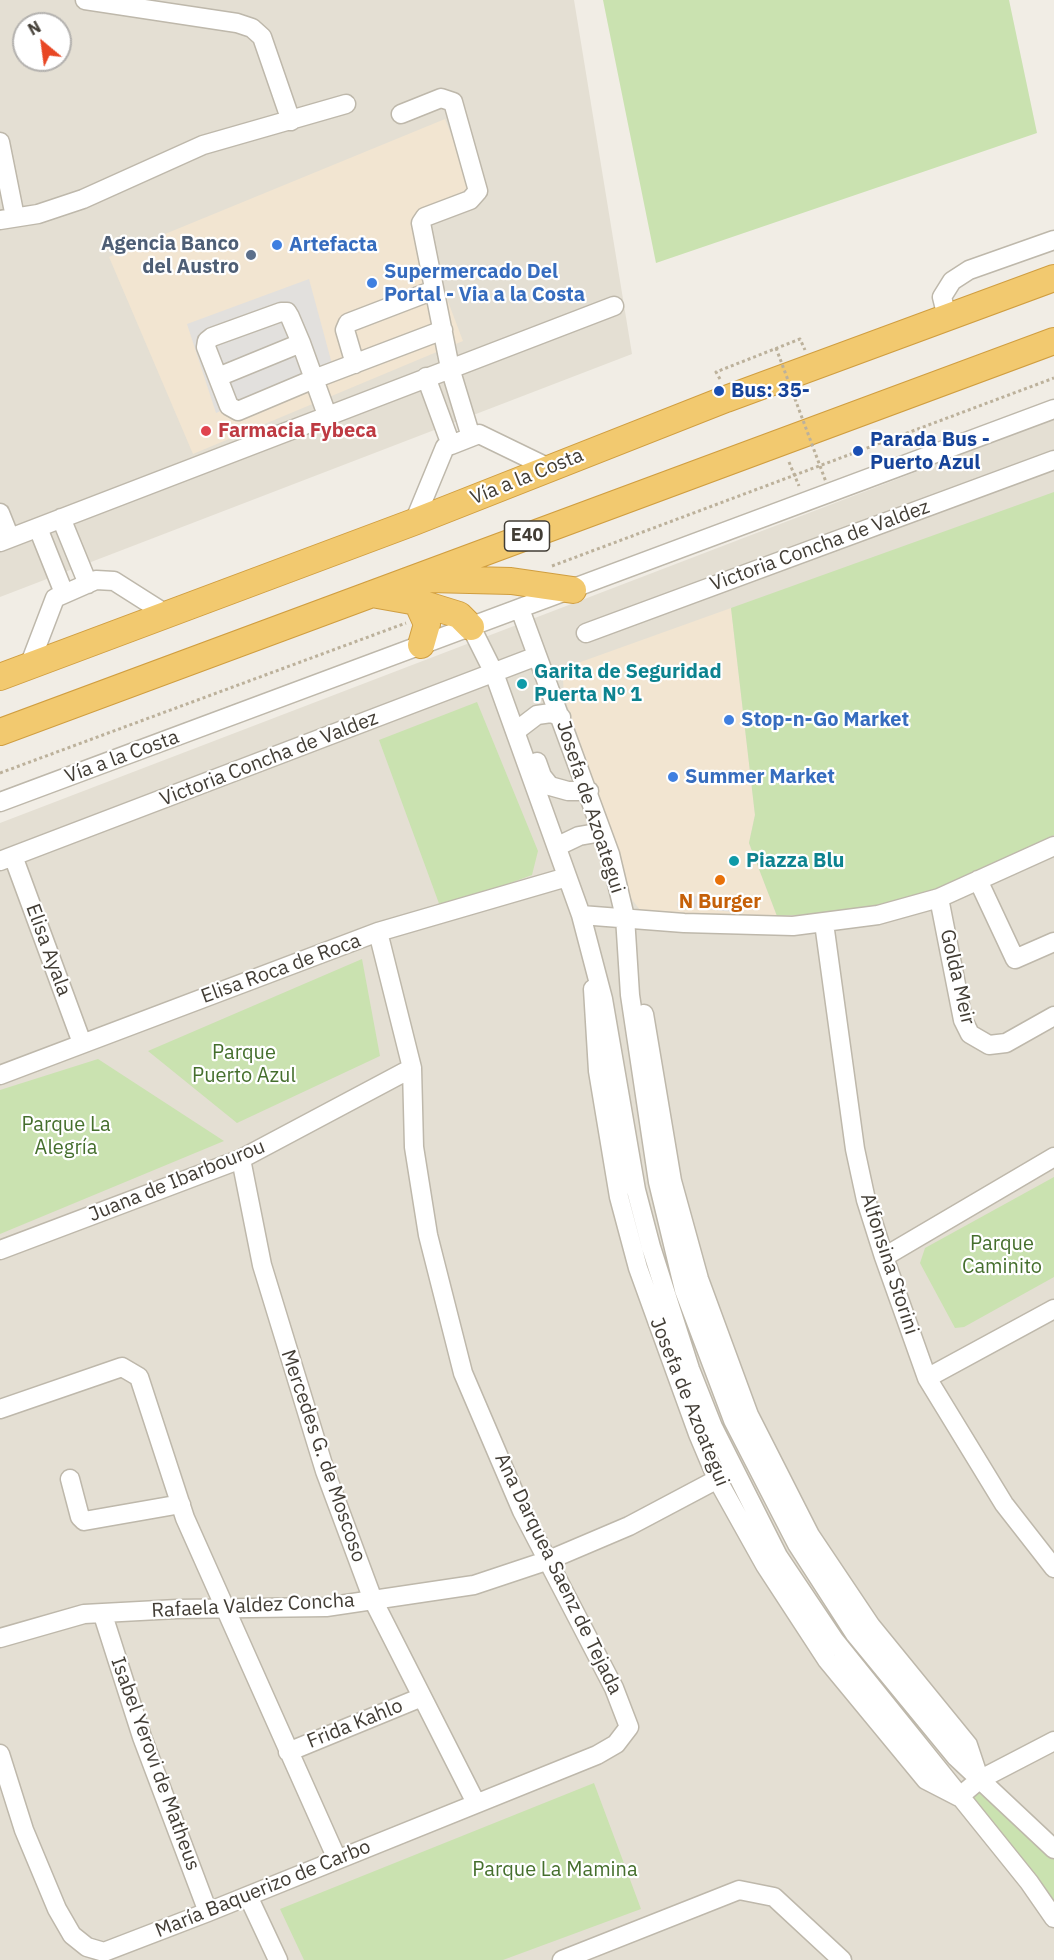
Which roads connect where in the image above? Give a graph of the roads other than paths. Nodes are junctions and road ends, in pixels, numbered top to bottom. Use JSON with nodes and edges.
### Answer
{"nodes":[{"id":1,"x":85,"y":0,"type":"edge"},
{"id":2,"x":346,"y":104,"type":"dead end"},
{"id":3,"x":401,"y":114,"type":"dead end"},
{"id":4,"x":291,"y":121,"type":"junction"},
{"id":5,"x":0,"y":142,"type":"edge"},
{"id":6,"x":8,"y":219,"type":"edge"},
{"id":7,"x":1054,"y":240,"type":"edge"},
{"id":8,"x":1054,"y":278,"type":"edge"},
{"id":9,"x":434,"y":290,"type":"junction"},
{"id":10,"x":614,"y":306,"type":"dead end"},
{"id":11,"x":946,"y":317,"type":"junction"},
{"id":12,"x":443,"y":330,"type":"junction"},
{"id":13,"x":1054,"y":341,"type":"edge"},
{"id":14,"x":301,"y":343,"type":"junction"},
{"id":15,"x":355,"y":364,"type":"junction"},
{"id":16,"x":450,"y":368,"type":"junction"},
{"id":17,"x":218,"y":377,"type":"junction"},
{"id":18,"x":426,"y":377,"type":"junction"},
{"id":19,"x":314,"y":379,"type":"junction"},
{"id":20,"x":1051,"y":413,"type":"edge"},
{"id":21,"x":327,"y":415,"type":"junction"},
{"id":22,"x":471,"y":437,"type":"junction"},
{"id":23,"x":451,"y":445,"type":"junction"},
{"id":24,"x":1054,"y":460,"type":"edge"},
{"id":25,"x":549,"y":468,"type":"junction"},
{"id":26,"x":0,"y":513,"type":"edge"},
{"id":27,"x":61,"y":518,"type":"junction"},
{"id":28,"x":414,"y":522,"type":"junction"},
{"id":29,"x":38,"y":528,"type":"junction"},
{"id":30,"x":5,"y":540,"type":"edge"},
{"id":31,"x":88,"y":584,"type":"junction"},
{"id":32,"x":415,"y":590,"type":"junction"},
{"id":33,"x":573,"y":590,"type":"junction"},
{"id":34,"x":64,"y":593,"type":"junction"},
{"id":35,"x":520,"y":609,"type":"junction"},
{"id":36,"x":166,"y":614,"type":"junction"},
{"id":37,"x":471,"y":627,"type":"junction"},
{"id":38,"x":586,"y":633,"type":"dead end"},
{"id":39,"x":421,"y":645,"type":"junction"},
{"id":40,"x":537,"y":656,"type":"junction"},
{"id":41,"x":29,"y":666,"type":"junction"},
{"id":42,"x":494,"y":673,"type":"junction"},
{"id":43,"x":0,"y":677,"type":"edge"},
{"id":44,"x":561,"y":717,"type":"junction"},
{"id":45,"x":0,"y":732,"type":"edge"},
{"id":46,"x":517,"y":735,"type":"junction"},
{"id":47,"x":589,"y":791,"type":"junction"},
{"id":48,"x":0,"y":802,"type":"edge"},
{"id":49,"x":602,"y":832,"type":"junction"},
{"id":50,"x":558,"y":846,"type":"junction"},
{"id":51,"x":1054,"y":846,"type":"edge"},
{"id":52,"x":7,"y":859,"type":"edge"},
{"id":53,"x":567,"y":877,"type":"junction"},
{"id":54,"x":978,"y":880,"type":"junction"},
{"id":55,"x":939,"y":898,"type":"junction"},
{"id":56,"x":581,"y":915,"type":"junction"},
{"id":57,"x":625,"y":917,"type":"junction"},
{"id":58,"x":824,"y":923,"type":"junction"},
{"id":59,"x":378,"y":932,"type":"junction"},
{"id":60,"x":1054,"y":942,"type":"edge"},
{"id":61,"x":1054,"y":1016,"type":"edge"},
{"id":62,"x":82,"y":1043,"type":"junction"},
{"id":63,"x":412,"y":1068,"type":"junction"},
{"id":64,"x":0,"y":1075,"type":"edge"},
{"id":65,"x":1054,"y":1157,"type":"edge"},
{"id":66,"x":241,"y":1160,"type":"junction"},
{"id":67,"x":0,"y":1250,"type":"edge"},
{"id":68,"x":884,"y":1257,"type":"junction"},
{"id":69,"x":1054,"y":1309,"type":"edge"},
{"id":70,"x":927,"y":1378,"type":"junction"},
{"id":71,"x":0,"y":1409,"type":"edge"},
{"id":72,"x":759,"y":1457,"type":"junction"},
{"id":73,"x":725,"y":1475,"type":"junction"},
{"id":74,"x":70,"y":1479,"type":"dead end"},
{"id":75,"x":181,"y":1504,"type":"junction"},
{"id":76,"x":549,"y":1560,"type":"junction"},
{"id":77,"x":1054,"y":1568,"type":"edge"},
{"id":78,"x":373,"y":1600,"type":"junction"},
{"id":79,"x":223,"y":1608,"type":"junction"},
{"id":80,"x":103,"y":1615,"type":"junction"},
{"id":81,"x":0,"y":1638,"type":"edge"},
{"id":82,"x":422,"y":1697,"type":"junction"},
{"id":83,"x":628,"y":1727,"type":"joint"},
{"id":84,"x":1054,"y":1741,"type":"edge"},
{"id":85,"x":288,"y":1752,"type":"junction"},
{"id":86,"x":0,"y":1754,"type":"edge"},
{"id":87,"x":979,"y":1780,"type":"junction"},
{"id":88,"x":959,"y":1797,"type":"junction"},
{"id":89,"x":476,"y":1803,"type":"junction"},
{"id":90,"x":1054,"y":1849,"type":"edge"},
{"id":91,"x":337,"y":1858,"type":"junction"},
{"id":92,"x":248,"y":1896,"type":"junction"},
{"id":93,"x":208,"y":1912,"type":"junction"},
{"id":94,"x":1054,"y":1918,"type":"edge"},
{"id":95,"x":278,"y":1960,"type":"edge"},
{"id":96,"x":562,"y":1960,"type":"edge"},
{"id":97,"x":842,"y":1960,"type":"edge"}],
"edges":[{"from":1,"to":4,"type":"street"},
{"from":2,"to":4,"type":"street"},
{"from":3,"to":9,"type":"street"},
{"from":4,"to":6,"type":"street"},
{"from":5,"to":6,"type":"street"},
{"from":7,"to":11,"type":"street"},
{"from":8,"to":11,"type":"highway","name":"Vía a la Costa"},
{"from":9,"to":12,"type":"street"},
{"from":9,"to":15,"type":"street"},
{"from":10,"to":16,"type":"street"},
{"from":11,"to":25,"type":"highway","name":"Vía a la Costa"},
{"from":12,"to":15,"type":"street"},
{"from":12,"to":16,"type":"street"},
{"from":13,"to":32,"type":"highway","number":"E40"},
{"from":14,"to":17,"type":"street"},
{"from":14,"to":17,"type":"street"},
{"from":14,"to":19,"type":"street"},
{"from":15,"to":19,"type":"street"},
{"from":16,"to":18,"type":"street"},
{"from":16,"to":22,"type":"street"},
{"from":17,"to":19,"type":"street"},
{"from":18,"to":21,"type":"street"},
{"from":18,"to":23,"type":"street"},
{"from":19,"to":21,"type":"street"},
{"from":20,"to":33,"type":"street","name":"Vía a la Costa"},
{"from":21,"to":27,"type":"street"},
{"from":22,"to":23,"type":"street"},
{"from":22,"to":25,"type":"street"},
{"from":23,"to":28,"type":"street"},
{"from":24,"to":38,"type":"street","name":"Victoria Concha de Valdez"},
{"from":25,"to":28,"type":"highway","name":"Vía a la Costa"},
{"from":26,"to":30,"type":"street"},
{"from":27,"to":29,"type":"street"},
{"from":27,"to":31,"type":"street"},
{"from":28,"to":36,"type":"highway","name":"Vía a la Costa"},
{"from":29,"to":30,"type":"street"},
{"from":29,"to":34,"type":"street"},
{"from":31,"to":34,"type":"street"},
{"from":31,"to":36,"type":"street"},
{"from":32,"to":33,"type":"highway"},
{"from":32,"to":37,"type":"highway"},
{"from":32,"to":39,"type":"highway"},
{"from":32,"to":45,"type":"highway"},
{"from":33,"to":35,"type":"street","name":"Vía a la Costa"},
{"from":34,"to":41,"type":"street"},
{"from":35,"to":37,"type":"street","name":"Vía a la Costa"},
{"from":35,"to":40,"type":"street","name":"Josefa de Azoategui"},
{"from":36,"to":41,"type":"highway","name":"Vía a la Costa"},
{"from":37,"to":39,"type":"street","name":"Vía a la Costa"},
{"from":37,"to":42,"type":"street","name":"Josefa de Azoategui"},
{"from":39,"to":48,"type":"street","name":"Vía a la Costa"},
{"from":40,"to":42,"type":"street","name":"Victoria Concha de Valdez"},
{"from":40,"to":44,"type":"street","name":"Josefa de Azoategui"},
{"from":41,"to":43,"type":"highway","name":"Vía a la Costa"},
{"from":42,"to":46,"type":"street","name":"Josefa de Azoategui"},
{"from":42,"to":52,"type":"street","name":"Victoria Concha de Valdez"},
{"from":44,"to":46,"type":"street"},
{"from":44,"to":47,"type":"street","name":"Josefa de Azoategui"},
{"from":46,"to":47,"type":"street"},
{"from":46,"to":50,"type":"street","name":"Josefa de Azoategui"},
{"from":47,"to":49,"type":"street","name":"Josefa de Azoategui"},
{"from":49,"to":50,"type":"street"},
{"from":49,"to":57,"type":"street","name":"Josefa de Azoategui"},
{"from":50,"to":53,"type":"street","name":"Josefa de Azoategui"},
{"from":51,"to":54,"type":"street"},
{"from":52,"to":62,"type":"street","name":"Elisa Ayala"},
{"from":53,"to":56,"type":"street","name":"Josefa de Azoategui"},
{"from":53,"to":59,"type":"street","name":"Elisa Roca de Roca"},
{"from":54,"to":55,"type":"street"},
{"from":54,"to":60,"type":"street"},
{"from":55,"to":58,"type":"street"},
{"from":55,"to":61,"type":"street","name":"Golda Meir"},
{"from":56,"to":57,"type":"street"},
{"from":56,"to":73,"type":"street","name":"Josefa de Azoategui"},
{"from":57,"to":58,"type":"street"},
{"from":57,"to":72,"type":"street","name":"Josefa de Azoategui"},
{"from":58,"to":68,"type":"street","name":"Alfonsina Storini"},
{"from":59,"to":62,"type":"street","name":"Elisa Roca de Roca"},
{"from":59,"to":63,"type":"street","name":"Ana Darquea Saenz de Tejada"},
{"from":62,"to":64,"type":"street","name":"Elisa Roca de Roca"},
{"from":63,"to":66,"type":"street","name":"Juana de Ibarbourou"},
{"from":63,"to":76,"type":"street","name":"Ana Darquea Saenz de Tejada"},
{"from":65,"to":68,"type":"street"},
{"from":66,"to":67,"type":"street","name":"Juana de Ibarbourou"},
{"from":66,"to":78,"type":"street","name":"Mercedes G. de Moscoso"},
{"from":68,"to":70,"type":"street","name":"Alfonsina Storini"},
{"from":69,"to":70,"type":"street"},
{"from":70,"to":77,"type":"street","name":"Alfonsina Storini"},
{"from":71,"to":75,"type":"street"},
{"from":72,"to":73,"type":"street","name":"Rafaela Valdez Concha"},
{"from":72,"to":87,"type":"street","name":"Josefa de Azoategui"},
{"from":73,"to":76,"type":"street","name":"Rafaela Valdez Concha"},
{"from":73,"to":88,"type":"street","name":"Josefa de Azoategui"},
{"from":74,"to":75,"type":"street"},
{"from":75,"to":79,"type":"street"},
{"from":76,"to":78,"type":"street","name":"Rafaela Valdez Concha"},
{"from":76,"to":83,"type":"street","name":"Ana Darquea Saenz de Tejada"},
{"from":78,"to":79,"type":"street","name":"Rafaela Valdez Concha"},
{"from":78,"to":82,"type":"street","name":"Mercedes G. de Moscoso"},
{"from":79,"to":80,"type":"street","name":"Rafaela Valdez Concha"},
{"from":79,"to":85,"type":"street"},
{"from":80,"to":81,"type":"street","name":"Rafaela Valdez Concha"},
{"from":80,"to":93,"type":"street","name":"Isabel Yerovi de Matheus"},
{"from":82,"to":85,"type":"street","name":"Frida Kahlo"},
{"from":82,"to":89,"type":"street","name":"Mercedes G. de Moscoso"},
{"from":83,"to":89,"type":"street","name":"María Baquerizo de Carbo"},
{"from":84,"to":87,"type":"street"},
{"from":85,"to":91,"type":"street"},
{"from":86,"to":93,"type":"street","name":"María Baquerizo de Carbo"},
{"from":87,"to":88,"type":"street"},
{"from":87,"to":90,"type":"street","name":"Josefa de Azoategui"},
{"from":88,"to":94,"type":"street","name":"Josefa de Azoategui"},
{"from":89,"to":91,"type":"street","name":"María Baquerizo de Carbo"},
{"from":91,"to":92,"type":"street","name":"María Baquerizo de Carbo"},
{"from":92,"to":93,"type":"street","name":"María Baquerizo de Carbo"},
{"from":92,"to":95,"type":"street"},
{"from":96,"to":97,"type":"street"}]}
